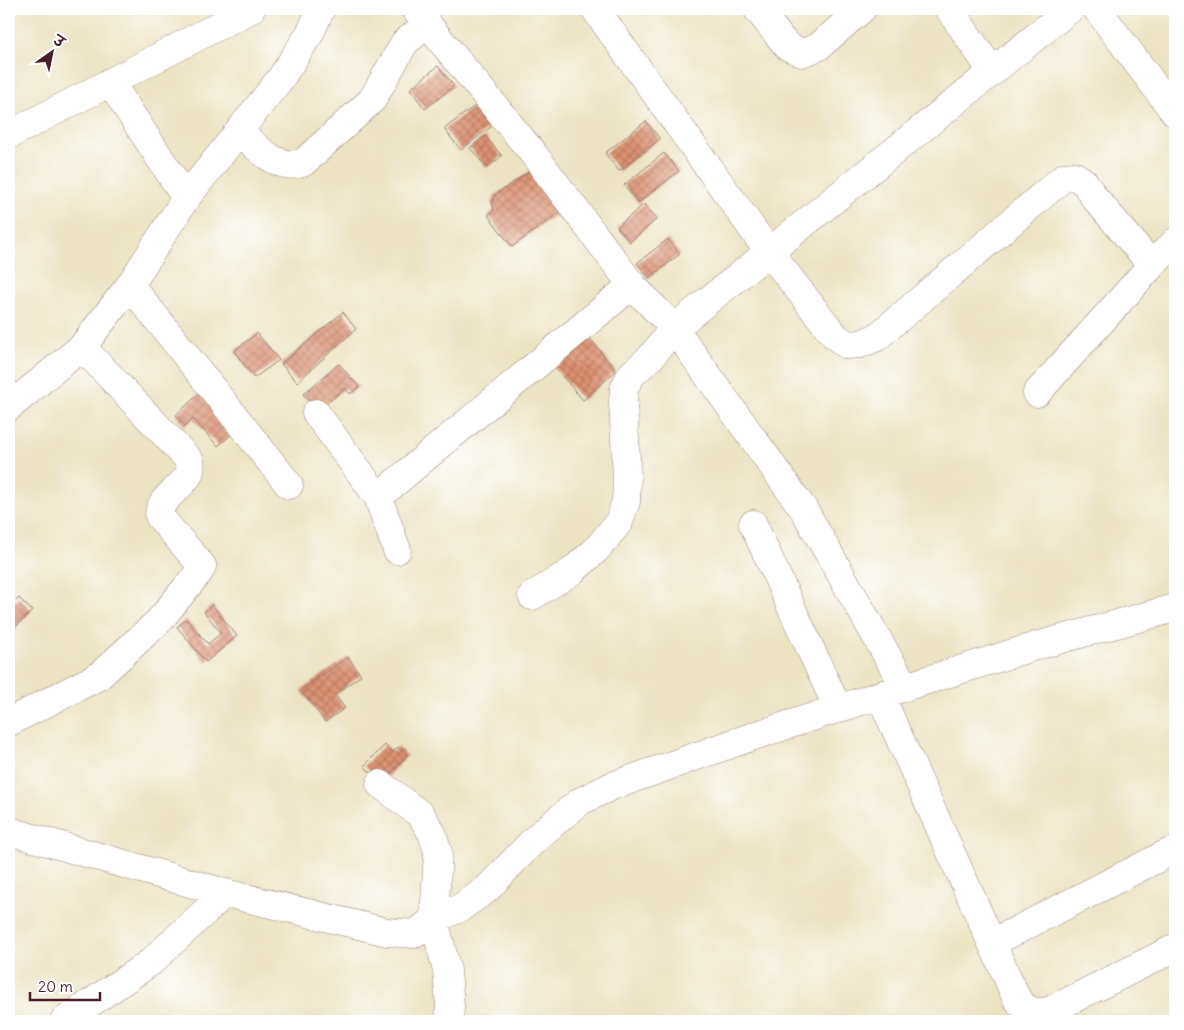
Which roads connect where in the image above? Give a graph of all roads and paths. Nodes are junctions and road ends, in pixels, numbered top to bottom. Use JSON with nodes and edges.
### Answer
{"nodes":[{"id":1,"x":251,"y":9,"type":"edge"},
{"id":2,"x":321,"y":9,"type":"edge"},
{"id":3,"x":595,"y":9,"type":"edge"},
{"id":4,"x":757,"y":9,"type":"edge"},
{"id":5,"x":862,"y":9,"type":"edge"},
{"id":6,"x":949,"y":9,"type":"edge"},
{"id":7,"x":1070,"y":9,"type":"edge"},
{"id":8,"x":1097,"y":9,"type":"edge"},
{"id":9,"x":422,"y":16,"type":"edge"},
{"id":10,"x":992,"y":70,"type":"junction"},
{"id":11,"x":110,"y":82,"type":"junction"},
{"id":12,"x":1175,"y":113,"type":"edge"},
{"id":13,"x":239,"y":131,"type":"junction"},
{"id":14,"x":9,"y":135,"type":"edge"},
{"id":15,"x":186,"y":198,"type":"junction"},
{"id":16,"x":1175,"y":242,"type":"edge"},
{"id":17,"x":770,"y":252,"type":"junction"},
{"id":18,"x":1152,"y":265,"type":"junction"},
{"id":19,"x":130,"y":285,"type":"junction"},
{"id":20,"x":632,"y":285,"type":"junction"},
{"id":21,"x":674,"y":328,"type":"junction"},
{"id":22,"x":82,"y":347,"type":"junction"},
{"id":23,"x":1037,"y":393,"type":"dead end"},
{"id":24,"x":9,"y":407,"type":"edge"},
{"id":25,"x":316,"y":413,"type":"dead end"},
{"id":26,"x":289,"y":485,"type":"dead end"},
{"id":27,"x":378,"y":497,"type":"junction"},
{"id":28,"x":754,"y":524,"type":"dead end"},
{"id":29,"x":397,"y":550,"type":"dead end"},
{"id":30,"x":532,"y":596,"type":"dead end"},
{"id":31,"x":1175,"y":608,"type":"edge"},
{"id":32,"x":906,"y":687,"type":"junction"},
{"id":33,"x":880,"y":695,"type":"junction"},
{"id":34,"x":838,"y":709,"type":"junction"},
{"id":35,"x":9,"y":722,"type":"edge"},
{"id":36,"x":380,"y":784,"type":"dead end"},
{"id":37,"x":9,"y":831,"type":"edge"},
{"id":38,"x":1170,"y":852,"type":"dead end"},
{"id":39,"x":225,"y":893,"type":"junction"},
{"id":40,"x":434,"y":920,"type":"junction"},
{"id":41,"x":992,"y":943,"type":"junction"},
{"id":42,"x":1175,"y":948,"type":"edge"},
{"id":43,"x":64,"y":1021,"type":"edge"},
{"id":44,"x":449,"y":1021,"type":"edge"}],
"edges":[{"from":1,"to":11,"type":"street"},
{"from":2,"to":13,"type":"street"},
{"from":3,"to":17,"type":"street"},
{"from":4,"to":5,"type":"street"},
{"from":6,"to":10,"type":"street"},
{"from":7,"to":10,"type":"street"},
{"from":8,"to":12,"type":"street"},
{"from":9,"to":13,"type":"street"},
{"from":9,"to":20,"type":"street"},
{"from":10,"to":17,"type":"street"},
{"from":11,"to":14,"type":"street"},
{"from":11,"to":15,"type":"street"},
{"from":13,"to":15,"type":"street"},
{"from":15,"to":19,"type":"street"},
{"from":16,"to":18,"type":"street"},
{"from":17,"to":18,"type":"street"},
{"from":17,"to":21,"type":"street"},
{"from":18,"to":23,"type":"street"},
{"from":19,"to":22,"type":"street"},
{"from":19,"to":26,"type":"street"},
{"from":20,"to":21,"type":"street"},
{"from":20,"to":27,"type":"street"},
{"from":21,"to":30,"type":"street"},
{"from":21,"to":32,"type":"street"},
{"from":22,"to":24,"type":"street"},
{"from":22,"to":35,"type":"street"},
{"from":25,"to":27,"type":"street"},
{"from":27,"to":29,"type":"street"},
{"from":28,"to":34,"type":"street"},
{"from":31,"to":32,"type":"street"},
{"from":32,"to":33,"type":"street"},
{"from":33,"to":34,"type":"street"},
{"from":33,"to":41,"type":"street"},
{"from":34,"to":40,"type":"street"},
{"from":36,"to":40,"type":"street"},
{"from":37,"to":39,"type":"street"},
{"from":38,"to":41,"type":"street"},
{"from":39,"to":40,"type":"street"},
{"from":39,"to":43,"type":"street"},
{"from":40,"to":44,"type":"street"},
{"from":41,"to":42,"type":"street"}]}
